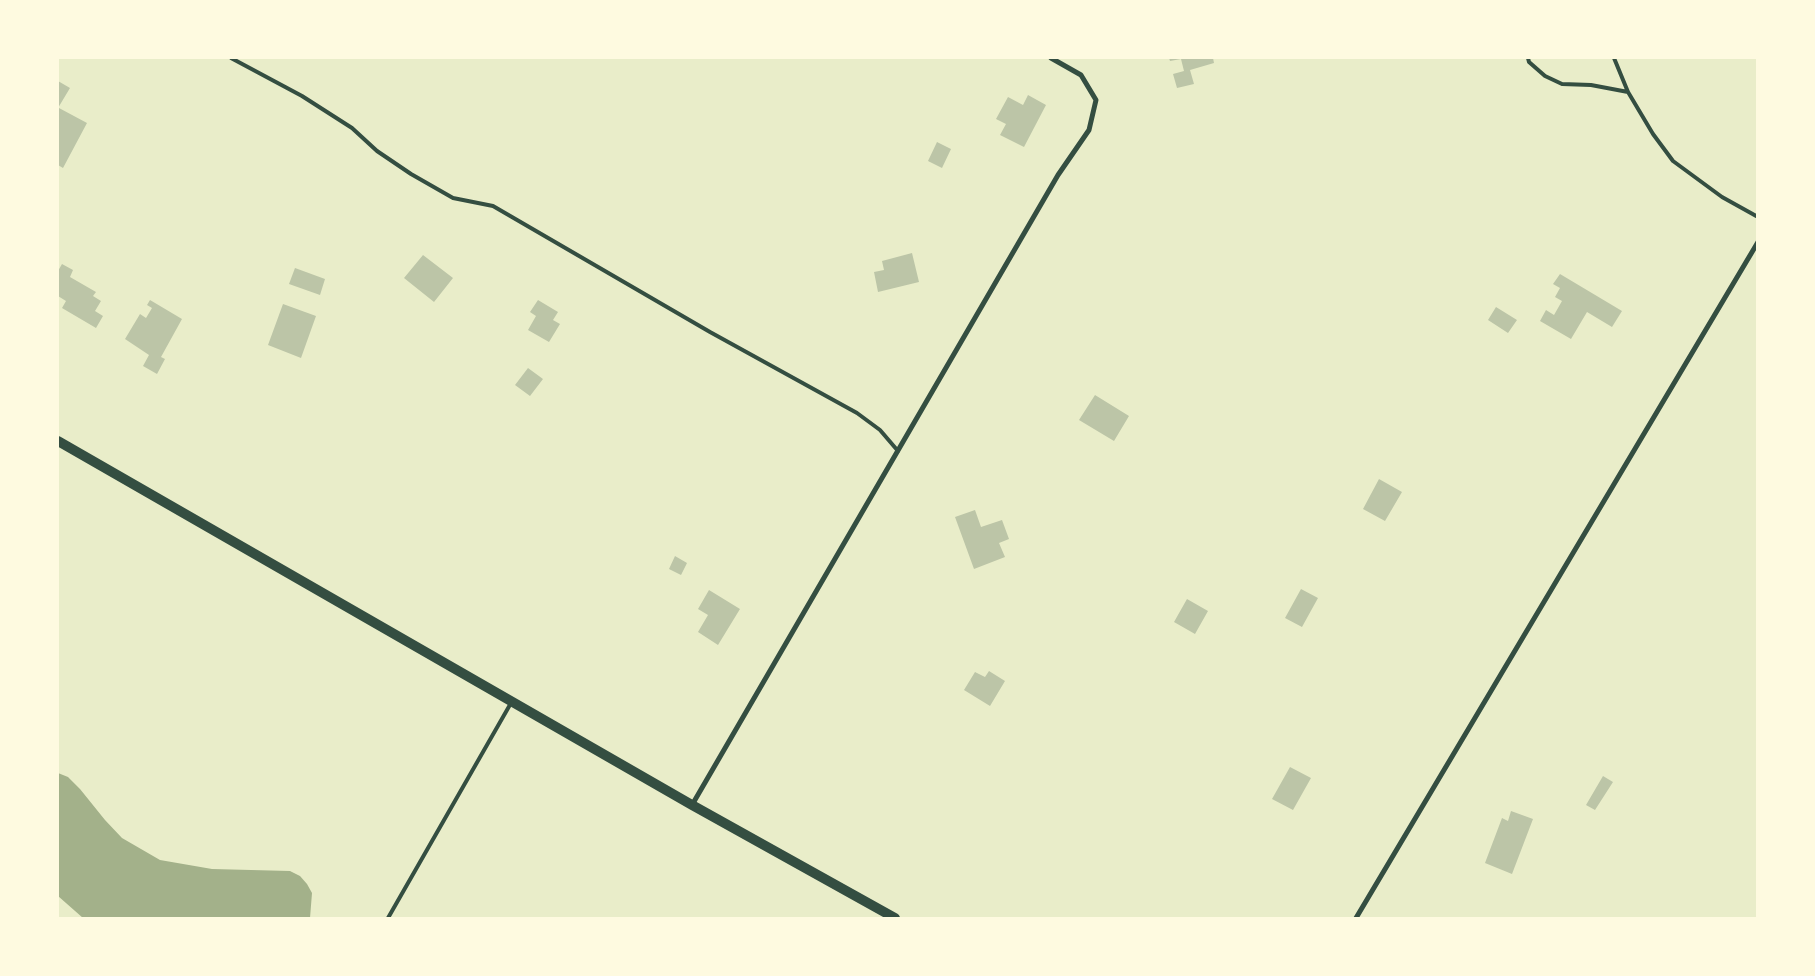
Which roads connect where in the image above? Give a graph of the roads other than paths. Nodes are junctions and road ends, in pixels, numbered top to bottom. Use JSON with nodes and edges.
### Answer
{"nodes":[{"id":1,"x":231,"y":58,"type":"edge"},
{"id":2,"x":1051,"y":58,"type":"edge"},
{"id":3,"x":1528,"y":58,"type":"edge"},
{"id":4,"x":1614,"y":58,"type":"edge"},
{"id":5,"x":1628,"y":92,"type":"junction"},
{"id":6,"x":1758,"y":216,"type":"edge"},
{"id":7,"x":1758,"y":242,"type":"edge"},
{"id":8,"x":58,"y":441,"type":"edge"},
{"id":9,"x":898,"y":451,"type":"junction"},
{"id":10,"x":512,"y":701,"type":"junction"},
{"id":11,"x":692,"y":805,"type":"junction"},
{"id":12,"x":388,"y":918,"type":"edge"},
{"id":13,"x":895,"y":918,"type":"edge"},
{"id":14,"x":1356,"y":918,"type":"edge"}],
"edges":[{"from":1,"to":9,"type":"lane"},
{"from":2,"to":9,"type":"street"},
{"from":3,"to":5,"type":"lane"},
{"from":4,"to":5,"type":"lane"},
{"from":5,"to":6,"type":"lane"},
{"from":7,"to":14,"type":"street"},
{"from":8,"to":10,"type":"main road"},
{"from":9,"to":11,"type":"street"},
{"from":10,"to":11,"type":"main road"},
{"from":10,"to":12,"type":"lane"},
{"from":11,"to":13,"type":"main road"}]}
